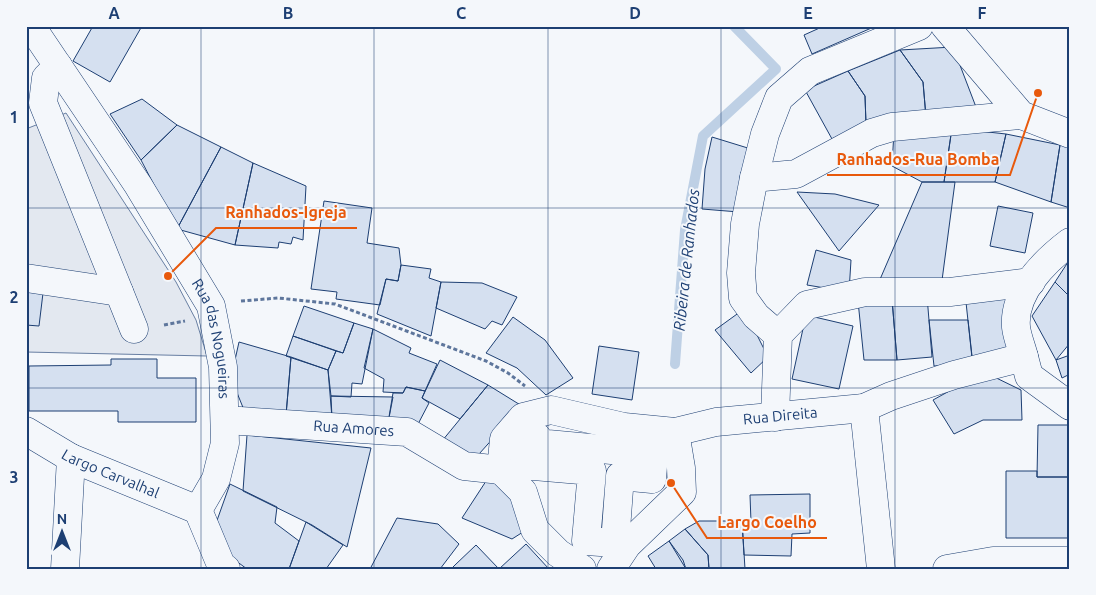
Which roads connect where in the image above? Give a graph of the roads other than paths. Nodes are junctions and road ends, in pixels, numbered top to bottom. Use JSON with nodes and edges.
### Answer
{"nodes":[{"id":1,"x":918,"y":26,"type":"edge"},
{"id":2,"x":945,"y":26,"type":"edge"},
{"id":3,"x":49,"y":41,"type":"edge"},
{"id":4,"x":1021,"y":115,"type":"junction"},
{"id":5,"x":1070,"y":134,"type":"edge"},
{"id":6,"x":754,"y":178,"type":"junction"},
{"id":7,"x":1070,"y":242,"type":"edge"},
{"id":8,"x":26,"y":278,"type":"edge"},
{"id":9,"x":1032,"y":282,"type":"junction"},
{"id":10,"x":119,"y":292,"type":"junction"},
{"id":11,"x":134,"y":329,"type":"road end"},
{"id":12,"x":778,"y":335,"type":"junction"},
{"id":13,"x":1024,"y":357,"type":"junction"},
{"id":14,"x":1070,"y":406,"type":"edge"},
{"id":15,"x":864,"y":408,"type":"junction"},
{"id":16,"x":775,"y":417,"type":"junction"},
{"id":17,"x":225,"y":420,"type":"junction"},
{"id":18,"x":26,"y":431,"type":"edge"},
{"id":19,"x":675,"y":432,"type":"junction"},
{"id":20,"x":71,"y":458,"type":"junction"},
{"id":21,"x":506,"y":469,"type":"junction"},
{"id":22,"x":198,"y":510,"type":"junction"},
{"id":23,"x":1070,"y":561,"type":"edge"},
{"id":24,"x":65,"y":569,"type":"edge"},
{"id":25,"x":226,"y":569,"type":"edge"},
{"id":26,"x":582,"y":569,"type":"edge"},
{"id":27,"x":611,"y":569,"type":"edge"},
{"id":28,"x":881,"y":569,"type":"edge"},
{"id":29,"x":948,"y":569,"type":"edge"}],
"edges":[{"from":1,"to":6,"type":"street"},
{"from":2,"to":4,"type":"street"},
{"from":3,"to":10,"type":"street"},
{"from":3,"to":17,"type":"street","name":"Rua das Nogueiras"},
{"from":4,"to":5,"type":"street"},
{"from":4,"to":6,"type":"street"},
{"from":6,"to":12,"type":"street"},
{"from":7,"to":9,"type":"street"},
{"from":8,"to":10,"type":"street"},
{"from":9,"to":12,"type":"street"},
{"from":9,"to":13,"type":"street"},
{"from":10,"to":11,"type":"street"},
{"from":12,"to":16,"type":"street"},
{"from":13,"to":14,"type":"street"},
{"from":13,"to":15,"type":"street","name":"Rua Direita"},
{"from":15,"to":16,"type":"street","name":"Rua Direita"},
{"from":15,"to":28,"type":"street"},
{"from":16,"to":19,"type":"street","name":"Rua Direita"},
{"from":17,"to":21,"type":"street","name":"Rua Amores"},
{"from":17,"to":22,"type":"street","name":"Rua das Nogueiras"},
{"from":18,"to":20,"type":"street","name":"Largo Carvalhal"},
{"from":19,"to":21,"type":"street","name":"Rua Direita"},
{"from":19,"to":27,"type":"street"},
{"from":20,"to":22,"type":"street","name":"Largo Carvalhal"},
{"from":20,"to":24,"type":"street"},
{"from":21,"to":21,"type":"street","name":"Rua Amores"},
{"from":21,"to":26,"type":"street"},
{"from":22,"to":25,"type":"street"},
{"from":23,"to":29,"type":"street"}]}
